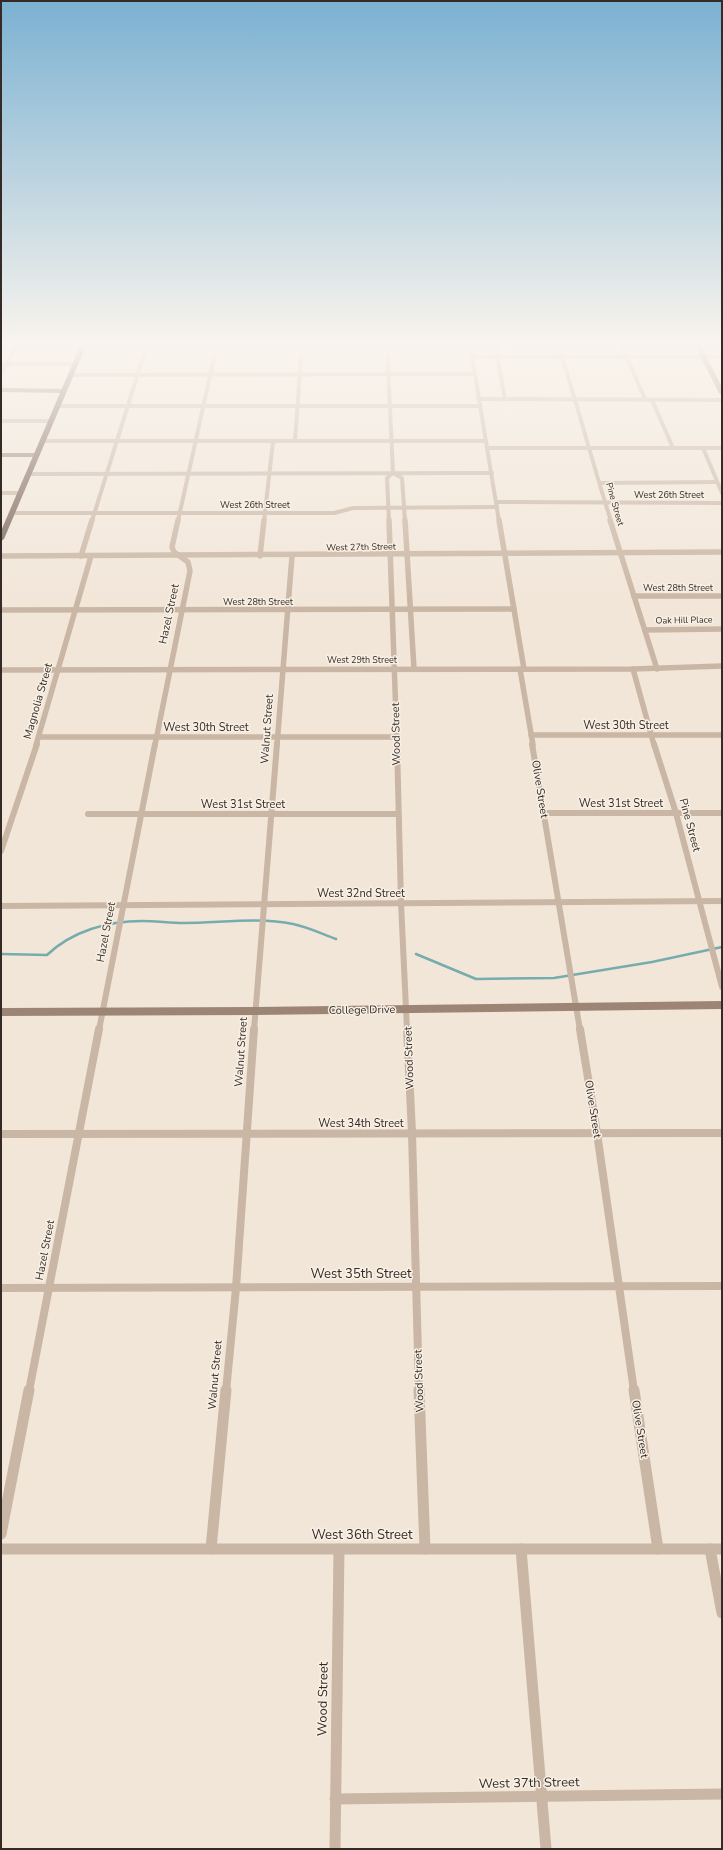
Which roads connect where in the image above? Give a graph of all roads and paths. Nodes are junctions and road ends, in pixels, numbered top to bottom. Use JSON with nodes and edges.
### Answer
{"nodes":[{"id":1,"x":47,"y":430,"type":"edge"},
{"id":2,"x":120,"y":430,"type":"edge"},
{"id":3,"x":198,"y":430,"type":"edge"},
{"id":4,"x":296,"y":430,"type":"edge"},
{"id":5,"x":390,"y":430,"type":"edge"},
{"id":6,"x":484,"y":430,"type":"edge"},
{"id":7,"x":584,"y":430,"type":"edge"},
{"id":8,"x":665,"y":430,"type":"edge"},
{"id":9,"x":43,"y":441,"type":"junction"},
{"id":10,"x":116,"y":441,"type":"junction"},
{"id":11,"x":196,"y":441,"type":"junction"},
{"id":12,"x":273,"y":441,"type":"junction"},
{"id":13,"x":295,"y":441,"type":"junction"},
{"id":14,"x":391,"y":441,"type":"junction"},
{"id":15,"x":486,"y":441,"type":"junction"},
{"id":16,"x":487,"y":448,"type":"junction"},
{"id":17,"x":588,"y":448,"type":"junction"},
{"id":18,"x":673,"y":448,"type":"junction"},
{"id":19,"x":703,"y":448,"type":"junction"},
{"id":20,"x":722,"y":448,"type":"edge"},
{"id":21,"x":1,"y":455,"type":"edge"},
{"id":22,"x":37,"y":455,"type":"junction"},
{"id":23,"x":269,"y":473,"type":"junction"},
{"id":24,"x":393,"y":473,"type":"junction"},
{"id":25,"x":492,"y":473,"type":"junction"},
{"id":26,"x":28,"y":474,"type":"junction"},
{"id":27,"x":107,"y":474,"type":"junction"},
{"id":28,"x":190,"y":474,"type":"junction"},
{"id":29,"x":600,"y":482,"type":"junction"},
{"id":30,"x":717,"y":482,"type":"junction"},
{"id":31,"x":1,"y":493,"type":"edge"},
{"id":32,"x":20,"y":493,"type":"junction"},
{"id":33,"x":722,"y":493,"type":"edge"},
{"id":34,"x":605,"y":503,"type":"junction"},
{"id":35,"x":722,"y":503,"type":"edge"},
{"id":36,"x":497,"y":505,"type":"junction"},
{"id":37,"x":389,"y":507,"type":"junction"},
{"id":38,"x":404,"y":507,"type":"junction"},
{"id":39,"x":12,"y":513,"type":"junction"},
{"id":40,"x":94,"y":513,"type":"junction"},
{"id":41,"x":181,"y":513,"type":"junction"},
{"id":42,"x":265,"y":513,"type":"junction"},
{"id":43,"x":2,"y":536,"type":"edge"},
{"id":44,"x":620,"y":552,"type":"junction"},
{"id":45,"x":722,"y":552,"type":"edge"},
{"id":46,"x":505,"y":553,"type":"junction"},
{"id":47,"x":390,"y":554,"type":"junction"},
{"id":48,"x":407,"y":554,"type":"junction"},
{"id":49,"x":1,"y":556,"type":"edge"},
{"id":50,"x":81,"y":556,"type":"junction"},
{"id":51,"x":91,"y":556,"type":"junction"},
{"id":52,"x":180,"y":556,"type":"junction"},
{"id":53,"x":260,"y":556,"type":"junction"},
{"id":54,"x":292,"y":556,"type":"junction"},
{"id":55,"x":634,"y":596,"type":"junction"},
{"id":56,"x":722,"y":596,"type":"edge"},
{"id":57,"x":393,"y":609,"type":"junction"},
{"id":58,"x":409,"y":609,"type":"junction"},
{"id":59,"x":514,"y":609,"type":"junction"},
{"id":60,"x":1,"y":610,"type":"edge"},
{"id":61,"x":75,"y":610,"type":"junction"},
{"id":62,"x":181,"y":610,"type":"junction"},
{"id":63,"x":287,"y":610,"type":"junction"},
{"id":64,"x":722,"y":629,"type":"edge"},
{"id":65,"x":645,"y":630,"type":"junction"},
{"id":66,"x":722,"y":666,"type":"edge"},
{"id":67,"x":395,"y":669,"type":"junction"},
{"id":68,"x":414,"y":669,"type":"junction"},
{"id":69,"x":522,"y":669,"type":"junction"},
{"id":70,"x":633,"y":669,"type":"junction"},
{"id":71,"x":657,"y":669,"type":"junction"},
{"id":72,"x":1,"y":670,"type":"edge"},
{"id":73,"x":58,"y":670,"type":"junction"},
{"id":74,"x":169,"y":670,"type":"junction"},
{"id":75,"x":283,"y":670,"type":"junction"},
{"id":76,"x":531,"y":735,"type":"junction"},
{"id":77,"x":651,"y":735,"type":"junction"},
{"id":78,"x":722,"y":736,"type":"edge"},
{"id":79,"x":39,"y":737,"type":"junction"},
{"id":80,"x":158,"y":737,"type":"junction"},
{"id":81,"x":278,"y":737,"type":"junction"},
{"id":82,"x":396,"y":737,"type":"junction"},
{"id":83,"x":676,"y":812,"type":"junction"},
{"id":84,"x":722,"y":812,"type":"edge"},
{"id":85,"x":544,"y":813,"type":"junction"},
{"id":86,"x":88,"y":814,"type":"dead end"},
{"id":87,"x":272,"y":814,"type":"junction"},
{"id":88,"x":398,"y":814,"type":"junction"},
{"id":89,"x":142,"y":815,"type":"junction"},
{"id":90,"x":1,"y":851,"type":"edge"},
{"id":91,"x":558,"y":902,"type":"junction"},
{"id":92,"x":699,"y":902,"type":"junction"},
{"id":93,"x":722,"y":902,"type":"edge"},
{"id":94,"x":401,"y":903,"type":"junction"},
{"id":95,"x":265,"y":904,"type":"junction"},
{"id":96,"x":124,"y":905,"type":"junction"},
{"id":97,"x":1,"y":906,"type":"edge"},
{"id":98,"x":722,"y":987,"type":"edge"},
{"id":99,"x":722,"y":1005,"type":"edge"},
{"id":100,"x":575,"y":1008,"type":"junction"},
{"id":101,"x":407,"y":1009,"type":"junction"},
{"id":102,"x":255,"y":1011,"type":"junction"},
{"id":103,"x":1,"y":1012,"type":"edge"},
{"id":104,"x":102,"y":1012,"type":"junction"},
{"id":105,"x":597,"y":1133,"type":"junction"},
{"id":106,"x":722,"y":1133,"type":"edge"},
{"id":107,"x":1,"y":1134,"type":"edge"},
{"id":108,"x":80,"y":1134,"type":"junction"},
{"id":109,"x":248,"y":1134,"type":"junction"},
{"id":110,"x":412,"y":1134,"type":"junction"},
{"id":111,"x":722,"y":1286,"type":"edge"},
{"id":112,"x":415,"y":1287,"type":"junction"},
{"id":113,"x":618,"y":1287,"type":"junction"},
{"id":114,"x":1,"y":1288,"type":"edge"},
{"id":115,"x":50,"y":1288,"type":"junction"},
{"id":116,"x":236,"y":1288,"type":"junction"},
{"id":117,"x":1,"y":1534,"type":"edge"},
{"id":118,"x":1,"y":1549,"type":"edge"},
{"id":119,"x":211,"y":1549,"type":"junction"},
{"id":120,"x":339,"y":1549,"type":"junction"},
{"id":121,"x":425,"y":1549,"type":"junction"},
{"id":122,"x":521,"y":1549,"type":"junction"},
{"id":123,"x":658,"y":1549,"type":"junction"},
{"id":124,"x":710,"y":1549,"type":"junction"},
{"id":125,"x":722,"y":1549,"type":"edge"},
{"id":126,"x":722,"y":1612,"type":"edge"},
{"id":127,"x":722,"y":1794,"type":"edge"},
{"id":128,"x":541,"y":1796,"type":"junction"},
{"id":129,"x":335,"y":1799,"type":"junction"},
{"id":130,"x":335,"y":1849,"type":"edge"},
{"id":131,"x":546,"y":1849,"type":"edge"}],
"edges":[{"from":1,"to":9,"type":"main road"},
{"from":2,"to":10,"type":"street"},
{"from":3,"to":11,"type":"street","name":"Hazel Street"},
{"from":4,"to":13,"type":"street"},
{"from":5,"to":14,"type":"street","name":"Wood Street"},
{"from":6,"to":15,"type":"street","name":"Olive Street"},
{"from":7,"to":17,"type":"street","name":"Pine Street"},
{"from":8,"to":18,"type":"street"},
{"from":9,"to":10,"type":"street"},
{"from":9,"to":22,"type":"main road"},
{"from":10,"to":11,"type":"street"},
{"from":10,"to":27,"type":"street"},
{"from":11,"to":12,"type":"street"},
{"from":11,"to":28,"type":"street","name":"Hazel Street"},
{"from":12,"to":13,"type":"street"},
{"from":12,"to":23,"type":"street"},
{"from":13,"to":14,"type":"street"},
{"from":14,"to":15,"type":"street"},
{"from":14,"to":24,"type":"street","name":"Wood Street"},
{"from":15,"to":16,"type":"street","name":"Olive Street"},
{"from":16,"to":17,"type":"street"},
{"from":16,"to":25,"type":"street","name":"Olive Street"},
{"from":17,"to":18,"type":"street"},
{"from":17,"to":29,"type":"street","name":"Pine Street"},
{"from":18,"to":19,"type":"street"},
{"from":19,"to":20,"type":"street"},
{"from":19,"to":30,"type":"street"},
{"from":21,"to":22,"type":"street"},
{"from":22,"to":26,"type":"main road"},
{"from":23,"to":24,"type":"street"},
{"from":23,"to":28,"type":"street"},
{"from":23,"to":42,"type":"street"},
{"from":24,"to":25,"type":"street"},
{"from":24,"to":37,"type":"street","name":"Wood Street"},
{"from":24,"to":38,"type":"street","name":"Wood Street"},
{"from":25,"to":36,"type":"street","name":"Olive Street"},
{"from":26,"to":27,"type":"street"},
{"from":26,"to":32,"type":"main road"},
{"from":27,"to":28,"type":"street"},
{"from":27,"to":40,"type":"street"},
{"from":28,"to":41,"type":"street","name":"Hazel Street"},
{"from":29,"to":30,"type":"street"},
{"from":29,"to":34,"type":"street","name":"Pine Street"},
{"from":30,"to":33,"type":"street"},
{"from":31,"to":32,"type":"street"},
{"from":32,"to":39,"type":"main road"},
{"from":34,"to":35,"type":"street","name":"West 26th Street"},
{"from":34,"to":36,"type":"street","name":"West 26th Street"},
{"from":34,"to":44,"type":"street","name":"Pine Street"},
{"from":36,"to":38,"type":"street","name":"West 26th Street"},
{"from":36,"to":46,"type":"street","name":"Olive Street"},
{"from":37,"to":38,"type":"street","name":"West 26th Street"},
{"from":37,"to":42,"type":"street","name":"West 26th Street"},
{"from":37,"to":47,"type":"street","name":"Wood Street"},
{"from":38,"to":48,"type":"street","name":"Wood Street"},
{"from":39,"to":40,"type":"street","name":"West 26th Street"},
{"from":39,"to":43,"type":"main road"},
{"from":40,"to":41,"type":"street","name":"West 26th Street"},
{"from":40,"to":50,"type":"street"},
{"from":41,"to":42,"type":"street","name":"West 26th Street"},
{"from":41,"to":52,"type":"street","name":"Hazel Street"},
{"from":42,"to":53,"type":"street"},
{"from":44,"to":45,"type":"street","name":"West 27th Street"},
{"from":44,"to":46,"type":"street","name":"West 27th Street"},
{"from":44,"to":55,"type":"street","name":"Pine Street"},
{"from":46,"to":48,"type":"street","name":"West 27th Street"},
{"from":46,"to":59,"type":"street","name":"Olive Street"},
{"from":47,"to":48,"type":"street","name":"West 27th Street"},
{"from":47,"to":54,"type":"street","name":"West 27th Street"},
{"from":47,"to":57,"type":"street","name":"Wood Street"},
{"from":48,"to":58,"type":"street","name":"Wood Street"},
{"from":49,"to":50,"type":"street","name":"West 27th Street"},
{"from":50,"to":51,"type":"street","name":"West 27th Street"},
{"from":51,"to":52,"type":"street","name":"West 27th Street"},
{"from":51,"to":61,"type":"street","name":"Magnolia Street"},
{"from":52,"to":53,"type":"street","name":"West 27th Street"},
{"from":52,"to":62,"type":"street","name":"Hazel Street"},
{"from":53,"to":54,"type":"street","name":"West 27th Street"},
{"from":54,"to":63,"type":"street","name":"Walnut Street"},
{"from":55,"to":56,"type":"street","name":"West 28th Street"},
{"from":55,"to":65,"type":"street","name":"Pine Street"},
{"from":57,"to":58,"type":"street","name":"West 28th Street"},
{"from":57,"to":63,"type":"street","name":"West 28th Street"},
{"from":57,"to":67,"type":"street","name":"Wood Street"},
{"from":58,"to":59,"type":"street","name":"West 28th Street"},
{"from":58,"to":68,"type":"street","name":"Wood Street"},
{"from":59,"to":69,"type":"street","name":"Olive Street"},
{"from":60,"to":61,"type":"street","name":"West 28th Street"},
{"from":61,"to":62,"type":"street","name":"West 28th Street"},
{"from":61,"to":73,"type":"street","name":"Magnolia Street"},
{"from":62,"to":63,"type":"street","name":"West 28th Street"},
{"from":62,"to":74,"type":"street","name":"Hazel Street"},
{"from":63,"to":75,"type":"street","name":"Walnut Street"},
{"from":64,"to":65,"type":"street","name":"Oak Hill Place"},
{"from":65,"to":71,"type":"street","name":"Pine Street"},
{"from":66,"to":71,"type":"street","name":"West 29th Street"},
{"from":67,"to":68,"type":"street","name":"West 29th Street"},
{"from":67,"to":75,"type":"street","name":"West 29th Street"},
{"from":67,"to":82,"type":"street","name":"Wood Street"},
{"from":68,"to":69,"type":"street","name":"West 29th Street"},
{"from":69,"to":70,"type":"street","name":"West 29th Street"},
{"from":69,"to":76,"type":"street","name":"Olive Street"},
{"from":70,"to":71,"type":"street","name":"West 29th Street"},
{"from":70,"to":77,"type":"street","name":"Pine Street"},
{"from":72,"to":73,"type":"street","name":"West 29th Street"},
{"from":73,"to":74,"type":"street","name":"West 29th Street"},
{"from":73,"to":79,"type":"street","name":"Magnolia Street"},
{"from":74,"to":75,"type":"street","name":"West 29th Street"},
{"from":74,"to":80,"type":"street","name":"Hazel Street"},
{"from":75,"to":81,"type":"street","name":"Walnut Street"},
{"from":76,"to":77,"type":"street","name":"West 30th Street"},
{"from":76,"to":85,"type":"street","name":"Olive Street"},
{"from":77,"to":78,"type":"street","name":"West 30th Street"},
{"from":77,"to":83,"type":"street","name":"Pine Street"},
{"from":79,"to":80,"type":"street","name":"West 30th Street"},
{"from":79,"to":90,"type":"street","name":"Magnolia Street"},
{"from":80,"to":81,"type":"street","name":"West 30th Street"},
{"from":80,"to":89,"type":"street","name":"Hazel Street"},
{"from":81,"to":82,"type":"street","name":"West 30th Street"},
{"from":81,"to":87,"type":"street","name":"Walnut Street"},
{"from":82,"to":88,"type":"street","name":"Wood Street"},
{"from":83,"to":84,"type":"street","name":"West 31st Street"},
{"from":83,"to":85,"type":"street","name":"West 31st Street"},
{"from":83,"to":92,"type":"street","name":"Pine Street"},
{"from":85,"to":91,"type":"street","name":"Olive Street"},
{"from":86,"to":89,"type":"street","name":"West 31st Street"},
{"from":87,"to":88,"type":"street","name":"West 31st Street"},
{"from":87,"to":89,"type":"street","name":"West 31st Street"},
{"from":87,"to":95,"type":"street","name":"Walnut Street"},
{"from":88,"to":94,"type":"street","name":"Wood Street"},
{"from":89,"to":96,"type":"street","name":"Hazel Street"},
{"from":91,"to":92,"type":"street","name":"West 32nd Street"},
{"from":91,"to":94,"type":"street","name":"West 32nd Street"},
{"from":91,"to":100,"type":"street","name":"Olive Street"},
{"from":92,"to":93,"type":"street","name":"West 32nd Street"},
{"from":92,"to":98,"type":"street","name":"Pine Street"},
{"from":94,"to":95,"type":"street","name":"West 32nd Street"},
{"from":94,"to":101,"type":"street","name":"Wood Street"},
{"from":95,"to":96,"type":"street","name":"West 32nd Street"},
{"from":95,"to":102,"type":"street","name":"Walnut Street"},
{"from":96,"to":97,"type":"street","name":"West 32nd Street"},
{"from":96,"to":104,"type":"street","name":"Hazel Street"},
{"from":99,"to":100,"type":"street","name":"College Drive"},
{"from":100,"to":101,"type":"street","name":"College Drive"},
{"from":100,"to":105,"type":"street","name":"Olive Street"},
{"from":101,"to":102,"type":"street","name":"College Drive"},
{"from":101,"to":110,"type":"street","name":"Wood Street"},
{"from":102,"to":104,"type":"street","name":"College Drive"},
{"from":102,"to":109,"type":"street","name":"Walnut Street"},
{"from":103,"to":104,"type":"street","name":"College Drive"},
{"from":104,"to":108,"type":"street","name":"Hazel Street"},
{"from":105,"to":106,"type":"street","name":"West 34th Street"},
{"from":105,"to":110,"type":"street","name":"West 34th Street"},
{"from":105,"to":113,"type":"street","name":"Olive Street"},
{"from":107,"to":108,"type":"street","name":"West 34th Street"},
{"from":108,"to":109,"type":"street","name":"West 34th Street"},
{"from":108,"to":115,"type":"street","name":"Hazel Street"},
{"from":109,"to":110,"type":"street","name":"West 34th Street"},
{"from":109,"to":116,"type":"street","name":"Walnut Street"},
{"from":110,"to":112,"type":"street","name":"Wood Street"},
{"from":111,"to":113,"type":"street","name":"West 35th Street"},
{"from":112,"to":113,"type":"street","name":"West 35th Street"},
{"from":112,"to":116,"type":"street","name":"West 35th Street"},
{"from":112,"to":121,"type":"street","name":"Wood Street"},
{"from":113,"to":123,"type":"street","name":"Olive Street"},
{"from":114,"to":115,"type":"street","name":"West 35th Street"},
{"from":115,"to":116,"type":"street","name":"West 35th Street"},
{"from":115,"to":117,"type":"street","name":"Hazel Street"},
{"from":116,"to":119,"type":"street","name":"Walnut Street"},
{"from":118,"to":119,"type":"street","name":"West 36th Street"},
{"from":119,"to":120,"type":"street","name":"West 36th Street"},
{"from":120,"to":121,"type":"street","name":"West 36th Street"},
{"from":120,"to":129,"type":"street","name":"Wood Street"},
{"from":121,"to":122,"type":"street","name":"West 36th Street"},
{"from":122,"to":123,"type":"street","name":"West 36th Street"},
{"from":122,"to":128,"type":"street"},
{"from":123,"to":124,"type":"street","name":"West 36th Street"},
{"from":124,"to":125,"type":"street","name":"West 36th Street"},
{"from":124,"to":126,"type":"street"},
{"from":127,"to":128,"type":"street","name":"West 37th Street"},
{"from":128,"to":129,"type":"street","name":"West 37th Street"},
{"from":128,"to":131,"type":"street"},
{"from":129,"to":130,"type":"street","name":"Wood Street"}]}
